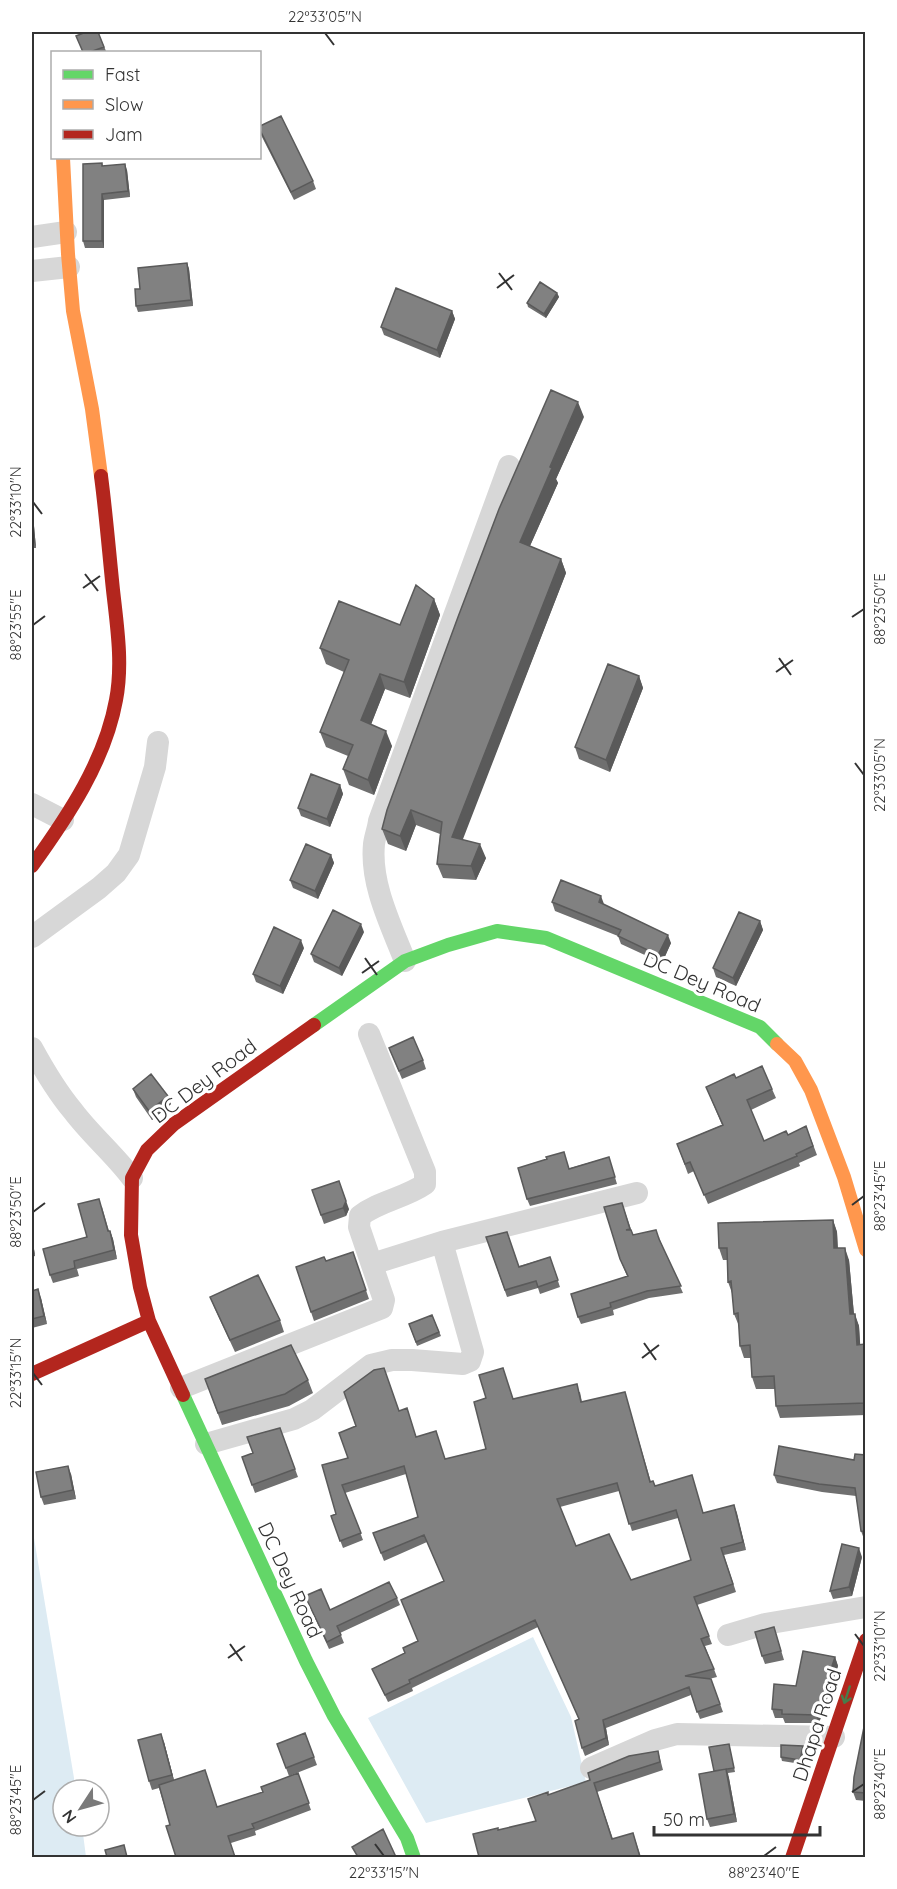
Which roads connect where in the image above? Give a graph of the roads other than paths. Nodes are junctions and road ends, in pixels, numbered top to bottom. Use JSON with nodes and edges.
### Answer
{"nodes":[{"id":1,"x":63,"y":159,"type":"edge"},
{"id":2,"x":66,"y":232,"type":"junction"},
{"id":3,"x":32,"y":237,"type":"edge"},
{"id":4,"x":69,"y":267,"type":"junction"},
{"id":5,"x":32,"y":271,"type":"edge"},
{"id":6,"x":509,"y":466,"type":"dead end"},
{"id":7,"x":158,"y":742,"type":"dead end"},
{"id":8,"x":32,"y":804,"type":"edge"},
{"id":9,"x":63,"y":820,"type":"junction"},
{"id":10,"x":32,"y":866,"type":"edge"},
{"id":11,"x":32,"y":937,"type":"edge"},
{"id":12,"x":405,"y":962,"type":"junction"},
{"id":13,"x":369,"y":1034,"type":"dead end"},
{"id":14,"x":32,"y":1048,"type":"edge"},
{"id":15,"x":132,"y":1178,"type":"junction"},
{"id":16,"x":637,"y":1193,"type":"dead end"},
{"id":17,"x":442,"y":1242,"type":"junction"},
{"id":18,"x":866,"y":1250,"type":"edge"},
{"id":19,"x":372,"y":1264,"type":"junction"},
{"id":20,"x":149,"y":1321,"type":"junction"},
{"id":21,"x":32,"y":1374,"type":"edge"},
{"id":22,"x":181,"y":1388,"type":"junction"},
{"id":23,"x":206,"y":1444,"type":"junction"},
{"id":24,"x":866,"y":1607,"type":"edge"},
{"id":25,"x":728,"y":1635,"type":"dead end"},
{"id":26,"x":866,"y":1640,"type":"edge"},
{"id":27,"x":834,"y":1737,"type":"junction"},
{"id":28,"x":591,"y":1768,"type":"dead end"},
{"id":29,"x":414,"y":1857,"type":"edge"},
{"id":30,"x":792,"y":1857,"type":"edge"}],
"edges":[{"from":1,"to":2,"type":"street"},
{"from":2,"to":3,"type":"street"},
{"from":2,"to":4,"type":"street"},
{"from":4,"to":5,"type":"street"},
{"from":4,"to":9,"type":"street"},
{"from":6,"to":12,"type":"street"},
{"from":7,"to":11,"type":"street"},
{"from":8,"to":9,"type":"street"},
{"from":9,"to":10,"type":"street"},
{"from":12,"to":15,"type":"street","name":"DC Dey Road"},
{"from":12,"to":18,"type":"street","name":"DC Dey Road"},
{"from":13,"to":19,"type":"street"},
{"from":14,"to":15,"type":"street"},
{"from":15,"to":20,"type":"street","name":"DC Dey Road"},
{"from":16,"to":17,"type":"street"},
{"from":17,"to":19,"type":"street"},
{"from":17,"to":23,"type":"street"},
{"from":19,"to":22,"type":"street"},
{"from":20,"to":21,"type":"street"},
{"from":20,"to":22,"type":"street","name":"DC Dey Road"},
{"from":22,"to":23,"type":"street","name":"DC Dey Road"},
{"from":23,"to":29,"type":"street","name":"DC Dey Road"},
{"from":24,"to":25,"type":"street"},
{"from":26,"to":27,"type":"street","name":"Dhapa Road","one_way":true},
{"from":27,"to":28,"type":"street"},
{"from":27,"to":30,"type":"street","name":"Dhapa Road"}]}
